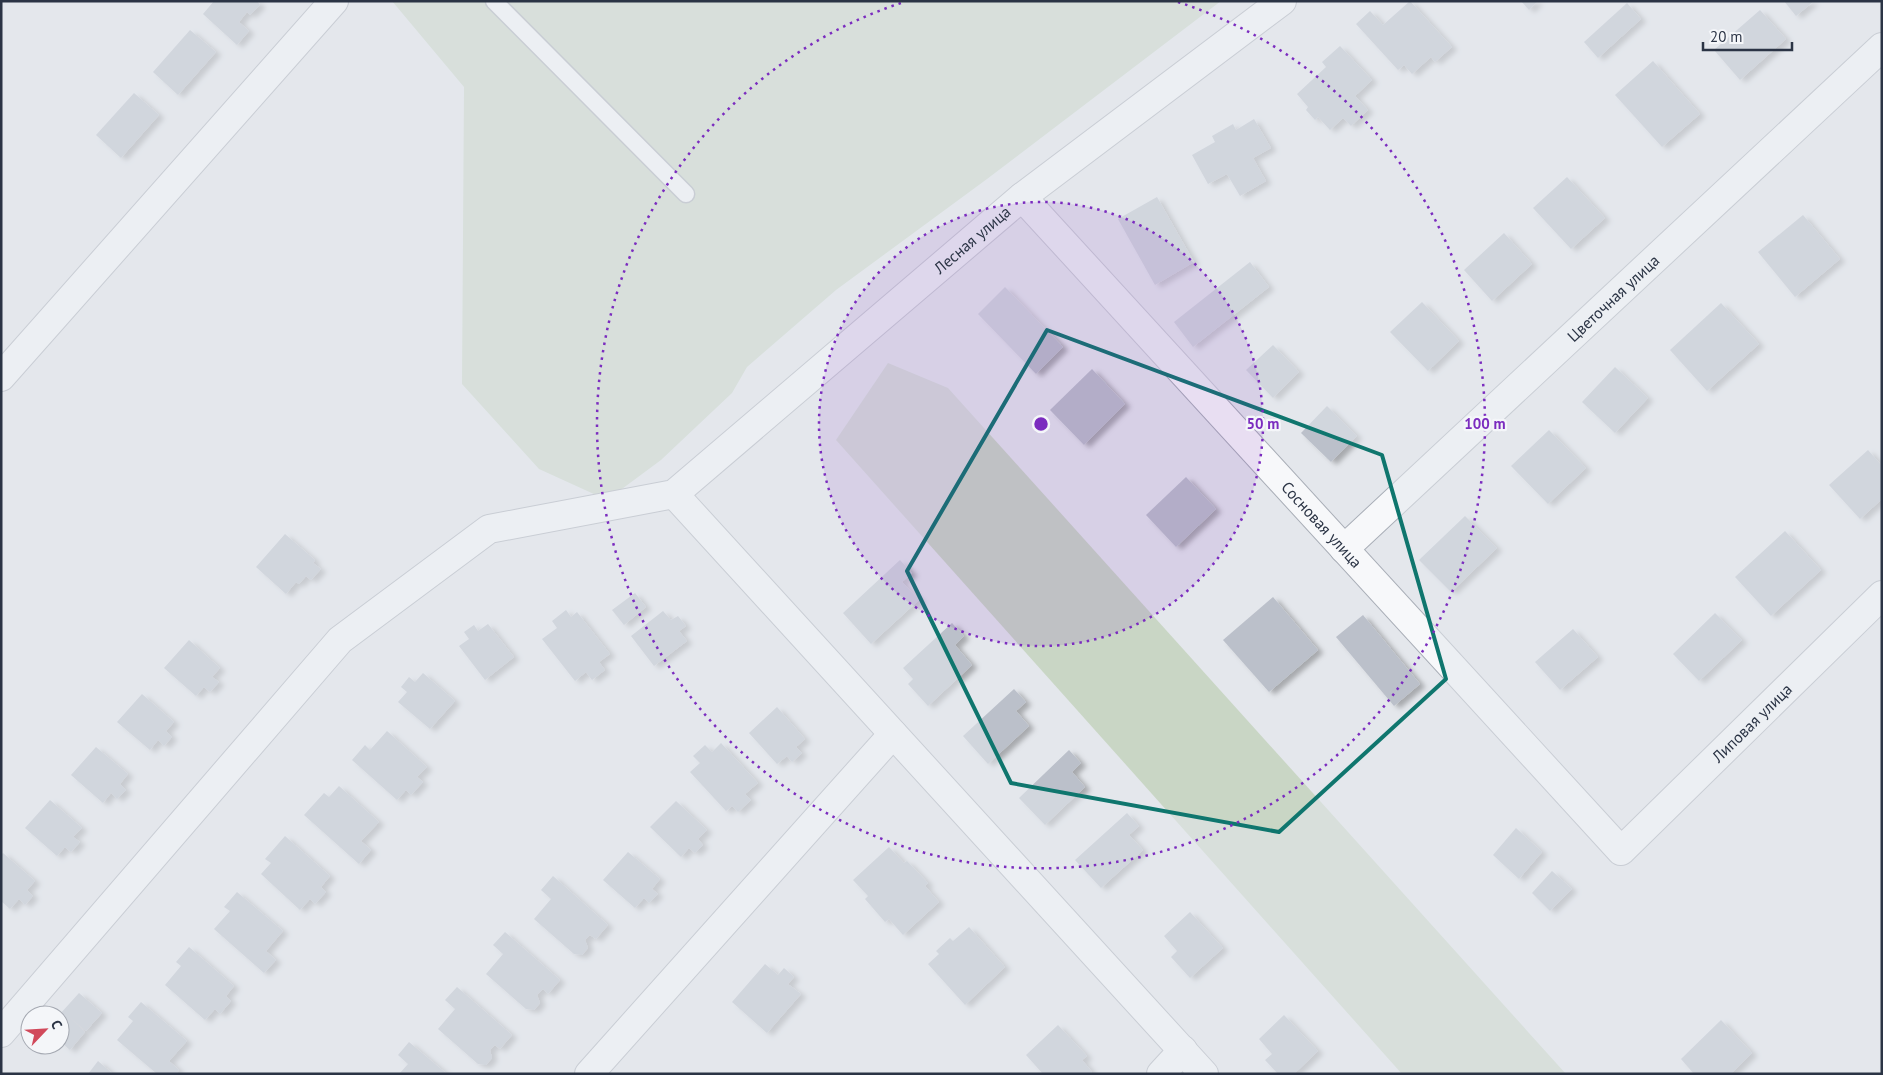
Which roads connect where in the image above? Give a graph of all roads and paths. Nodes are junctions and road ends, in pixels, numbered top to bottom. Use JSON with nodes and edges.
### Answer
{"nodes":[{"id":1,"x":334,"y":1,"type":"edge"},
{"id":2,"x":494,"y":1,"type":"edge"},
{"id":3,"x":1282,"y":1,"type":"edge"},
{"id":4,"x":1882,"y":48,"type":"edge"},
{"id":5,"x":686,"y":194,"type":"dead end"},
{"id":6,"x":1022,"y":197,"type":"junction"},
{"id":7,"x":1,"y":377,"type":"edge"},
{"id":8,"x":674,"y":494,"type":"junction"},
{"id":9,"x":1344,"y":549,"type":"junction"},
{"id":10,"x":1882,"y":595,"type":"edge"},
{"id":11,"x":894,"y":734,"type":"junction"},
{"id":12,"x":1621,"y":851,"type":"joint"},
{"id":13,"x":1,"y":1033,"type":"edge"},
{"id":14,"x":1183,"y":1050,"type":"junction"},
{"id":15,"x":589,"y":1074,"type":"edge"},
{"id":16,"x":1161,"y":1074,"type":"edge"},
{"id":17,"x":1204,"y":1074,"type":"edge"}],
"edges":[{"from":1,"to":7,"type":"street"},
{"from":2,"to":5,"type":"lane"},
{"from":3,"to":6,"type":"street","name":"Лесная улица"},
{"from":4,"to":9,"type":"street","name":"Цветочная улица"},
{"from":6,"to":8,"type":"street","name":"Лесная улица"},
{"from":6,"to":9,"type":"street","name":"Сосновая улица"},
{"from":8,"to":11,"type":"street"},
{"from":8,"to":13,"type":"street"},
{"from":9,"to":12,"type":"street","name":"Сосновая улица"},
{"from":10,"to":12,"type":"street","name":"Липовая улица"},
{"from":11,"to":14,"type":"street"},
{"from":11,"to":15,"type":"street"},
{"from":14,"to":16,"type":"street"},
{"from":14,"to":17,"type":"street"}]}
